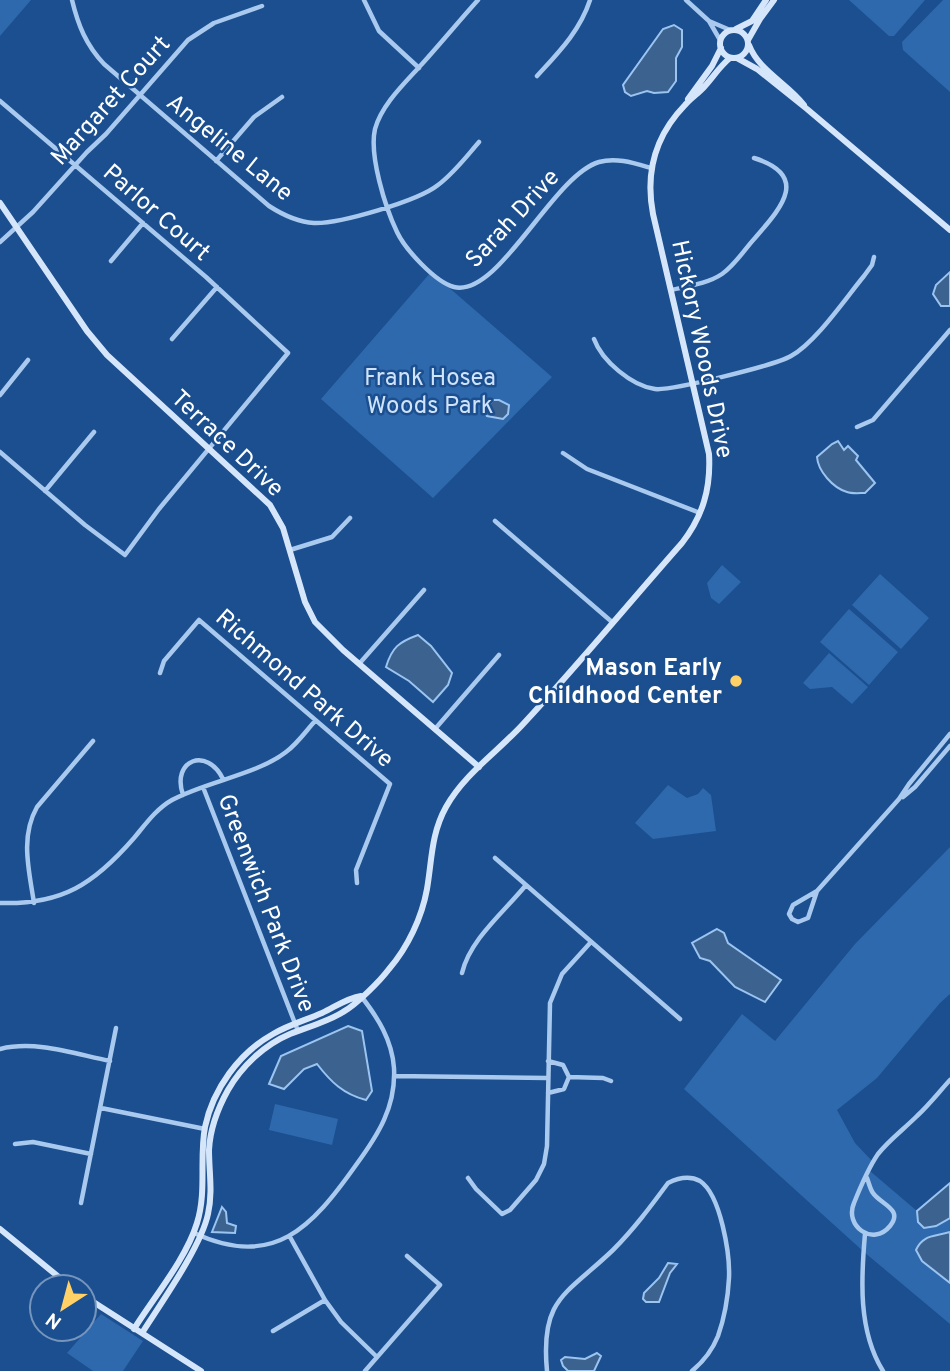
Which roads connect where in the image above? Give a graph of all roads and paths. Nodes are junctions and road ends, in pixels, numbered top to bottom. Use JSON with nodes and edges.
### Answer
{"nodes":[{"id":1,"x":72,"y":0,"type":"edge"},
{"id":2,"x":365,"y":0,"type":"edge"},
{"id":3,"x":478,"y":0,"type":"edge"},
{"id":4,"x":590,"y":0,"type":"edge"},
{"id":5,"x":686,"y":0,"type":"edge"},
{"id":6,"x":766,"y":0,"type":"edge"},
{"id":7,"x":774,"y":0,"type":"edge"},
{"id":8,"x":262,"y":6,"type":"dead end"},
{"id":9,"x":709,"y":21,"type":"junction"},
{"id":10,"x":732,"y":30,"type":"junction"},
{"id":11,"x":749,"y":43,"type":"junction"},
{"id":12,"x":720,"y":44,"type":"junction"},
{"id":13,"x":734,"y":58,"type":"junction"},
{"id":14,"x":419,"y":68,"type":"junction"},
{"id":15,"x":537,"y":76,"type":"dead end"},
{"id":16,"x":139,"y":96,"type":"junction"},
{"id":17,"x":282,"y":97,"type":"dead end"},
{"id":18,"x":0,"y":101,"type":"edge"},
{"id":19,"x":686,"y":104,"type":"junction"},
{"id":20,"x":807,"y":109,"type":"junction"},
{"id":21,"x":479,"y":142,"type":"dead end"},
{"id":22,"x":754,"y":158,"type":"dead end"},
{"id":23,"x":216,"y":161,"type":"junction"},
{"id":24,"x":75,"y":164,"type":"junction"},
{"id":25,"x":651,"y":168,"type":"junction"},
{"id":26,"x":0,"y":204,"type":"edge"},
{"id":27,"x":388,"y":206,"type":"junction"},
{"id":28,"x":144,"y":223,"type":"junction"},
{"id":29,"x":16,"y":227,"type":"junction"},
{"id":30,"x":950,"y":230,"type":"edge"},
{"id":31,"x":0,"y":242,"type":"edge"},
{"id":32,"x":873,"y":257,"type":"dead end"},
{"id":33,"x":111,"y":261,"type":"dead end"},
{"id":34,"x":217,"y":287,"type":"junction"},
{"id":35,"x":671,"y":290,"type":"junction"},
{"id":36,"x":950,"y":330,"type":"edge"},
{"id":37,"x":172,"y":339,"type":"dead end"},
{"id":38,"x":594,"y":339,"type":"dead end"},
{"id":39,"x":28,"y":360,"type":"dead end"},
{"id":40,"x":692,"y":383,"type":"junction"},
{"id":41,"x":0,"y":395,"type":"edge"},
{"id":42,"x":857,"y":427,"type":"dead end"},
{"id":43,"x":94,"y":432,"type":"dead end"},
{"id":44,"x":211,"y":449,"type":"junction"},
{"id":45,"x":0,"y":452,"type":"edge"},
{"id":46,"x":563,"y":453,"type":"dead end"},
{"id":47,"x":45,"y":491,"type":"junction"},
{"id":48,"x":700,"y":513,"type":"junction"},
{"id":49,"x":351,"y":518,"type":"dead end"},
{"id":50,"x":495,"y":521,"type":"dead end"},
{"id":51,"x":289,"y":550,"type":"junction"},
{"id":52,"x":424,"y":590,"type":"dead end"},
{"id":53,"x":612,"y":622,"type":"junction"},
{"id":54,"x":499,"y":655,"type":"dead end"},
{"id":55,"x":359,"y":664,"type":"junction"},
{"id":56,"x":160,"y":673,"type":"dead end"},
{"id":57,"x":316,"y":721,"type":"junction"},
{"id":58,"x":435,"y":730,"type":"junction"},
{"id":59,"x":950,"y":734,"type":"edge"},
{"id":60,"x":93,"y":741,"type":"dead end"},
{"id":61,"x":950,"y":746,"type":"edge"},
{"id":62,"x":478,"y":767,"type":"junction"},
{"id":63,"x":223,"y":779,"type":"junction"},
{"id":64,"x":203,"y":787,"type":"junction"},
{"id":65,"x":183,"y":795,"type":"junction"},
{"id":66,"x":899,"y":799,"type":"junction"},
{"id":67,"x":495,"y":858,"type":"dead end"},
{"id":68,"x":357,"y":883,"type":"dead end"},
{"id":69,"x":526,"y":885,"type":"junction"},
{"id":70,"x":817,"y":891,"type":"junction"},
{"id":71,"x":33,"y":902,"type":"junction"},
{"id":72,"x":0,"y":903,"type":"edge"},
{"id":73,"x":592,"y":942,"type":"junction"},
{"id":74,"x":463,"y":973,"type":"dead end"},
{"id":75,"x":361,"y":996,"type":"junction"},
{"id":76,"x":680,"y":1019,"type":"dead end"},
{"id":77,"x":295,"y":1024,"type":"junction"},
{"id":78,"x":117,"y":1028,"type":"dead end"},
{"id":79,"x":298,"y":1031,"type":"junction"},
{"id":80,"x":0,"y":1049,"type":"edge"},
{"id":81,"x":548,"y":1061,"type":"junction"},
{"id":82,"x":110,"y":1062,"type":"junction"},
{"id":83,"x":394,"y":1076,"type":"junction"},
{"id":84,"x":569,"y":1077,"type":"junction"},
{"id":85,"x":548,"y":1078,"type":"junction"},
{"id":86,"x":950,"y":1080,"type":"edge"},
{"id":87,"x":611,"y":1081,"type":"dead end"},
{"id":88,"x":548,"y":1093,"type":"junction"},
{"id":89,"x":101,"y":1108,"type":"junction"},
{"id":90,"x":209,"y":1130,"type":"junction"},
{"id":91,"x":15,"y":1144,"type":"dead end"},
{"id":92,"x":91,"y":1154,"type":"junction"},
{"id":93,"x":468,"y":1178,"type":"dead end"},
{"id":94,"x":867,"y":1178,"type":"junction"},
{"id":95,"x":81,"y":1203,"type":"dead end"},
{"id":96,"x":0,"y":1229,"type":"edge"},
{"id":97,"x":866,"y":1234,"type":"junction"},
{"id":98,"x":197,"y":1235,"type":"junction"},
{"id":99,"x":290,"y":1237,"type":"junction"},
{"id":100,"x":407,"y":1256,"type":"dead end"},
{"id":101,"x":54,"y":1273,"type":"edge"},
{"id":102,"x":325,"y":1300,"type":"junction"},
{"id":103,"x":98,"y":1305,"type":"edge"},
{"id":104,"x":134,"y":1329,"type":"junction"},
{"id":105,"x":273,"y":1331,"type":"dead end"},
{"id":106,"x":142,"y":1333,"type":"junction"},
{"id":107,"x":377,"y":1356,"type":"junction"},
{"id":108,"x":201,"y":1371,"type":"edge"},
{"id":109,"x":365,"y":1371,"type":"edge"},
{"id":110,"x":547,"y":1371,"type":"edge"},
{"id":111,"x":692,"y":1371,"type":"edge"},
{"id":112,"x":883,"y":1371,"type":"edge"}],
"edges":[{"from":1,"to":16,"type":"street","name":"Angeline Lane"},
{"from":2,"to":14,"type":"street"},
{"from":3,"to":14,"type":"street","name":"Sarah Drive"},
{"from":4,"to":15,"type":"street"},
{"from":5,"to":9,"type":"street"},
{"from":6,"to":10,"type":"street"},
{"from":7,"to":11,"type":"street"},
{"from":8,"to":16,"type":"street","name":"Margaret Court"},
{"from":9,"to":10,"type":"street"},
{"from":9,"to":12,"type":"street"},
{"from":10,"to":11,"type":"street"},
{"from":10,"to":12,"type":"street"},
{"from":11,"to":13,"type":"street"},
{"from":11,"to":20,"type":"street"},
{"from":12,"to":13,"type":"street"},
{"from":12,"to":19,"type":"street","name":"Hickory Woods Drive"},
{"from":13,"to":19,"type":"street","name":"Hickory Woods Drive"},
{"from":13,"to":20,"type":"street"},
{"from":14,"to":27,"type":"street","name":"Sarah Drive"},
{"from":16,"to":23,"type":"street","name":"Angeline Lane"},
{"from":16,"to":24,"type":"street","name":"Margaret Court"},
{"from":17,"to":23,"type":"street"},
{"from":18,"to":24,"type":"street","name":"Parlor Court"},
{"from":19,"to":25,"type":"street","name":"Hickory Woods Drive"},
{"from":20,"to":30,"type":"street"},
{"from":21,"to":27,"type":"street","name":"Angeline Lane"},
{"from":22,"to":35,"type":"street"},
{"from":23,"to":27,"type":"street","name":"Angeline Lane"},
{"from":24,"to":28,"type":"street","name":"Parlor Court"},
{"from":24,"to":29,"type":"street","name":"Margaret Court"},
{"from":25,"to":27,"type":"street","name":"Sarah Drive"},
{"from":25,"to":35,"type":"street","name":"Hickory Woods Drive"},
{"from":26,"to":29,"type":"street","name":"Terrace Drive"},
{"from":28,"to":33,"type":"street"},
{"from":28,"to":34,"type":"street","name":"Parlor Court"},
{"from":29,"to":31,"type":"street","name":"Margaret Court"},
{"from":29,"to":44,"type":"street","name":"Terrace Drive"},
{"from":32,"to":40,"type":"street"},
{"from":34,"to":37,"type":"street"},
{"from":34,"to":44,"type":"street","name":"Parlor Court"},
{"from":35,"to":40,"type":"street","name":"Hickory Woods Drive"},
{"from":36,"to":42,"type":"street"},
{"from":38,"to":40,"type":"street"},
{"from":39,"to":41,"type":"street"},
{"from":40,"to":48,"type":"street","name":"Hickory Woods Drive"},
{"from":43,"to":47,"type":"street"},
{"from":44,"to":47,"type":"street"},
{"from":44,"to":51,"type":"street","name":"Terrace Drive"},
{"from":45,"to":47,"type":"street"},
{"from":46,"to":48,"type":"street"},
{"from":48,"to":53,"type":"street","name":"Hickory Woods Drive"},
{"from":49,"to":51,"type":"street"},
{"from":50,"to":53,"type":"street"},
{"from":51,"to":55,"type":"street","name":"Terrace Drive"},
{"from":52,"to":55,"type":"street"},
{"from":53,"to":62,"type":"street","name":"Hickory Woods Drive"},
{"from":54,"to":58,"type":"street"},
{"from":55,"to":58,"type":"street","name":"Terrace Drive"},
{"from":56,"to":57,"type":"street","name":"Richmond Park Drive"},
{"from":57,"to":63,"type":"street"},
{"from":57,"to":68,"type":"street","name":"Richmond Park Drive"},
{"from":58,"to":62,"type":"street","name":"Terrace Drive"},
{"from":59,"to":66,"type":"street"},
{"from":60,"to":71,"type":"street"},
{"from":61,"to":66,"type":"street"},
{"from":62,"to":75,"type":"street","name":"Hickory Woods Drive"},
{"from":63,"to":64,"type":"street"},
{"from":63,"to":65,"type":"street"},
{"from":64,"to":65,"type":"street"},
{"from":64,"to":77,"type":"street","name":"Greenwich Park Drive"},
{"from":65,"to":71,"type":"street"},
{"from":66,"to":70,"type":"street"},
{"from":67,"to":69,"type":"street"},
{"from":69,"to":73,"type":"street"},
{"from":69,"to":74,"type":"street"},
{"from":70,"to":70,"type":"street"},
{"from":71,"to":72,"type":"street"},
{"from":73,"to":76,"type":"street"},
{"from":73,"to":81,"type":"street"},
{"from":75,"to":77,"type":"street","name":"Hickory Woods Drive"},
{"from":75,"to":79,"type":"street","name":"Hickory Woods Drive"},
{"from":75,"to":83,"type":"street"},
{"from":77,"to":79,"type":"street","name":"Greenwich Park Drive"},
{"from":77,"to":90,"type":"street","name":"Hickory Woods Drive"},
{"from":78,"to":82,"type":"street"},
{"from":79,"to":90,"type":"street","name":"Hickory Woods Drive"},
{"from":80,"to":82,"type":"street"},
{"from":81,"to":84,"type":"street"},
{"from":81,"to":85,"type":"street"},
{"from":82,"to":89,"type":"street"},
{"from":83,"to":85,"type":"street"},
{"from":83,"to":99,"type":"street"},
{"from":84,"to":87,"type":"street"},
{"from":84,"to":88,"type":"street"},
{"from":85,"to":88,"type":"street"},
{"from":86,"to":94,"type":"street"},
{"from":88,"to":93,"type":"street"},
{"from":89,"to":90,"type":"street"},
{"from":89,"to":92,"type":"street"},
{"from":90,"to":98,"type":"street","name":"Hickory Woods Drive"},
{"from":91,"to":92,"type":"street"},
{"from":92,"to":95,"type":"street"},
{"from":94,"to":97,"type":"street"},
{"from":94,"to":97,"type":"street"},
{"from":96,"to":101,"type":"street"},
{"from":97,"to":112,"type":"street"},
{"from":98,"to":99,"type":"street"},
{"from":98,"to":104,"type":"street","name":"Hickory Woods Drive"},
{"from":98,"to":106,"type":"street","name":"Hickory Woods Drive"},
{"from":99,"to":102,"type":"street"},
{"from":100,"to":107,"type":"street"},
{"from":102,"to":105,"type":"street"},
{"from":102,"to":107,"type":"street"},
{"from":103,"to":104,"type":"street"},
{"from":104,"to":106,"type":"street"},
{"from":106,"to":108,"type":"street"},
{"from":107,"to":109,"type":"street"},
{"from":110,"to":111,"type":"street"}]}
